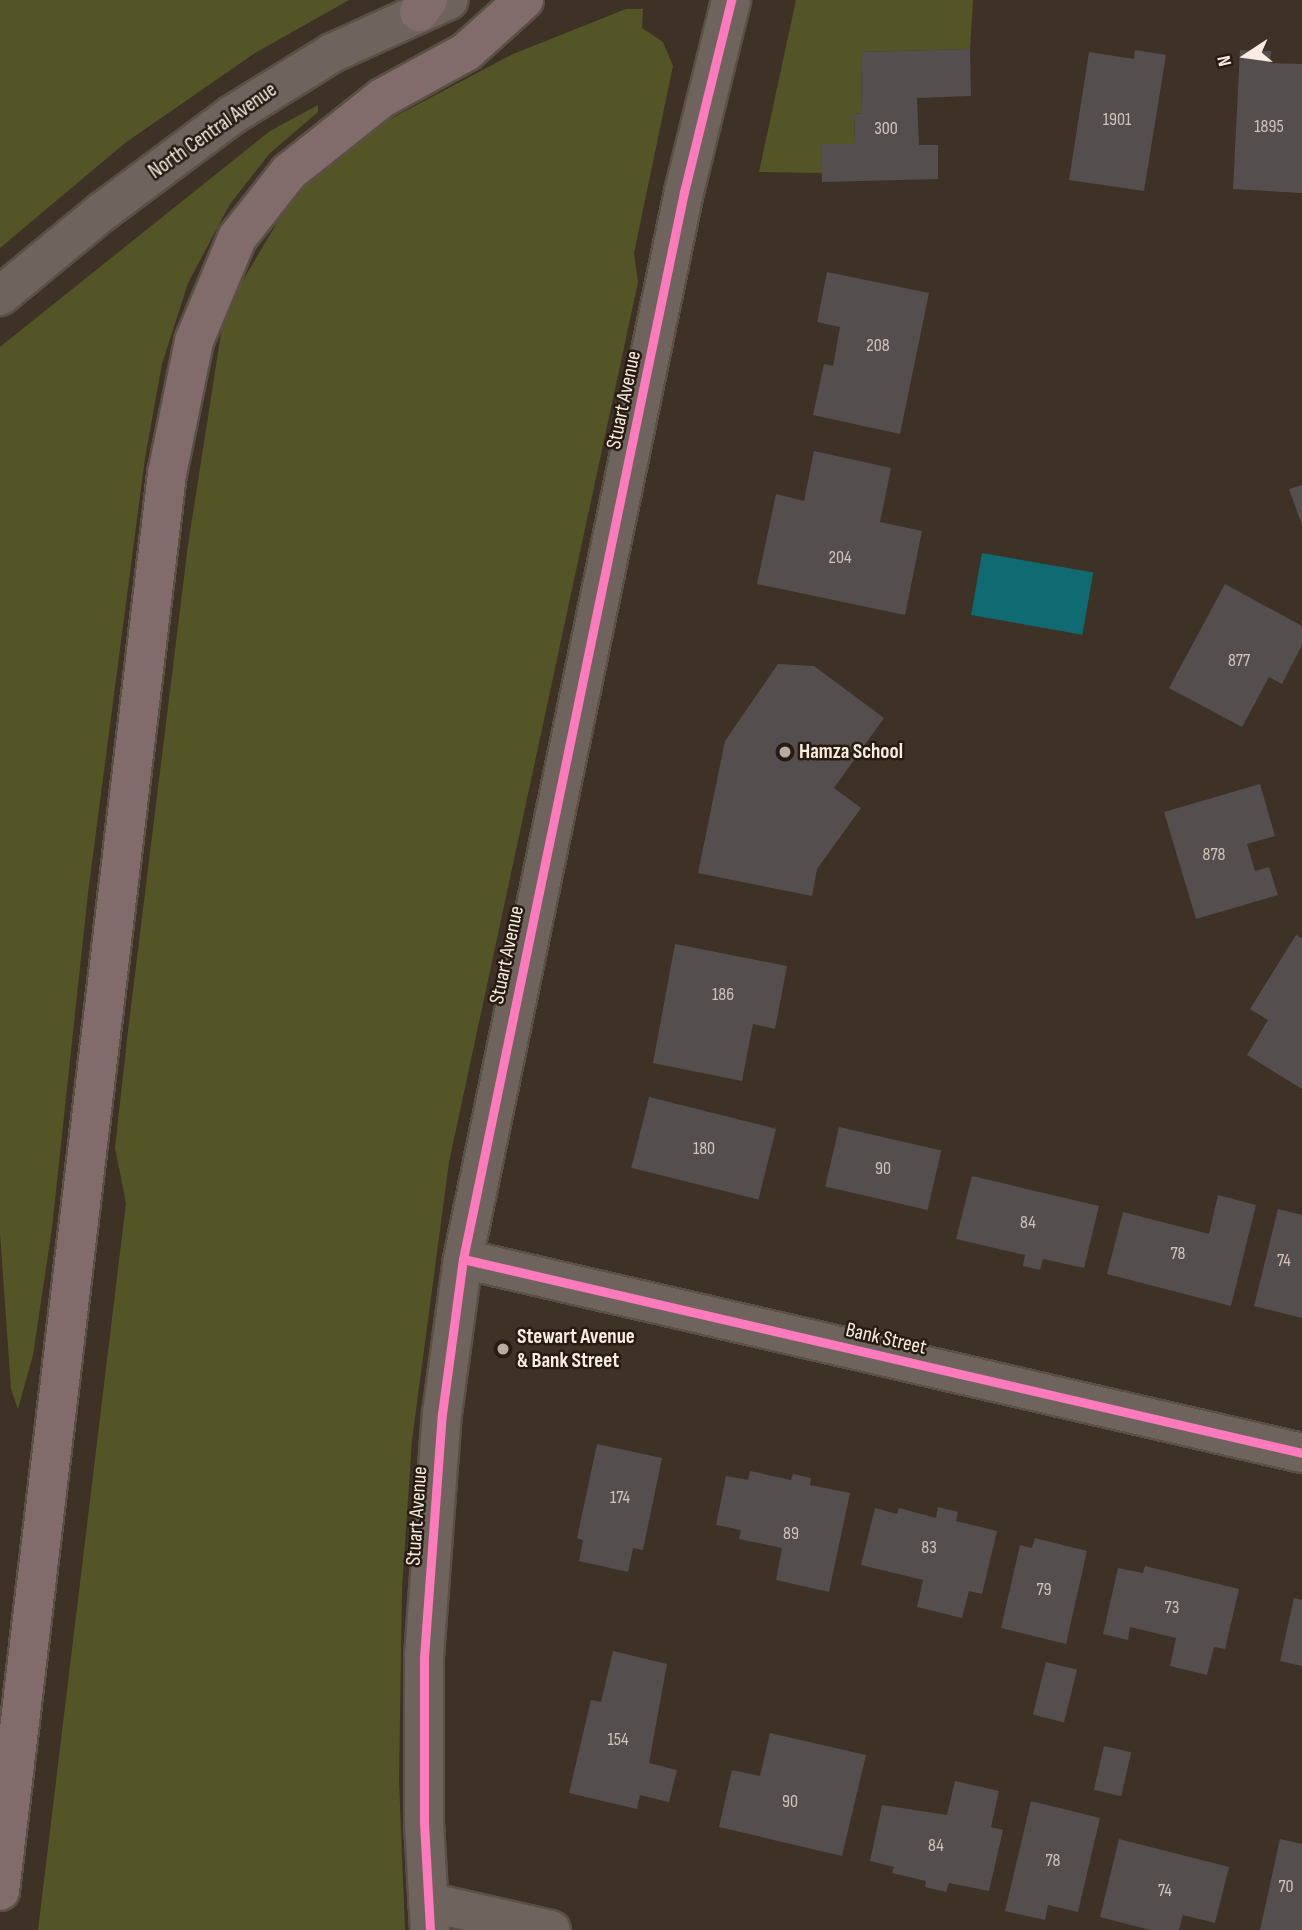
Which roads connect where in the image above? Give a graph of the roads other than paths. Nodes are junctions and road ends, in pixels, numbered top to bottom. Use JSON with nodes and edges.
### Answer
{"nodes":[{"id":1,"x":524,"y":0,"type":"edge"},
{"id":2,"x":731,"y":0,"type":"edge"},
{"id":3,"x":432,"y":4,"type":"edge"},
{"id":4,"x":0,"y":296,"type":"edge"},
{"id":5,"x":463,"y":1259,"type":"junction"},
{"id":6,"x":1302,"y":1453,"type":"edge"},
{"id":7,"x":0,"y":1891,"type":"edge"},
{"id":8,"x":429,"y":1916,"type":"edge"},
{"id":9,"x":551,"y":1930,"type":"edge"}],
"edges":[{"from":1,"to":7,"type":"highway"},
{"from":2,"to":5,"type":"street","name":"Stuart Avenue"},
{"from":3,"to":4,"type":"street","name":"North Central Avenue"},
{"from":5,"to":6,"type":"street","name":"Bank Street"},
{"from":5,"to":8,"type":"street","name":"Stuart Avenue"},
{"from":8,"to":9,"type":"street"}]}
